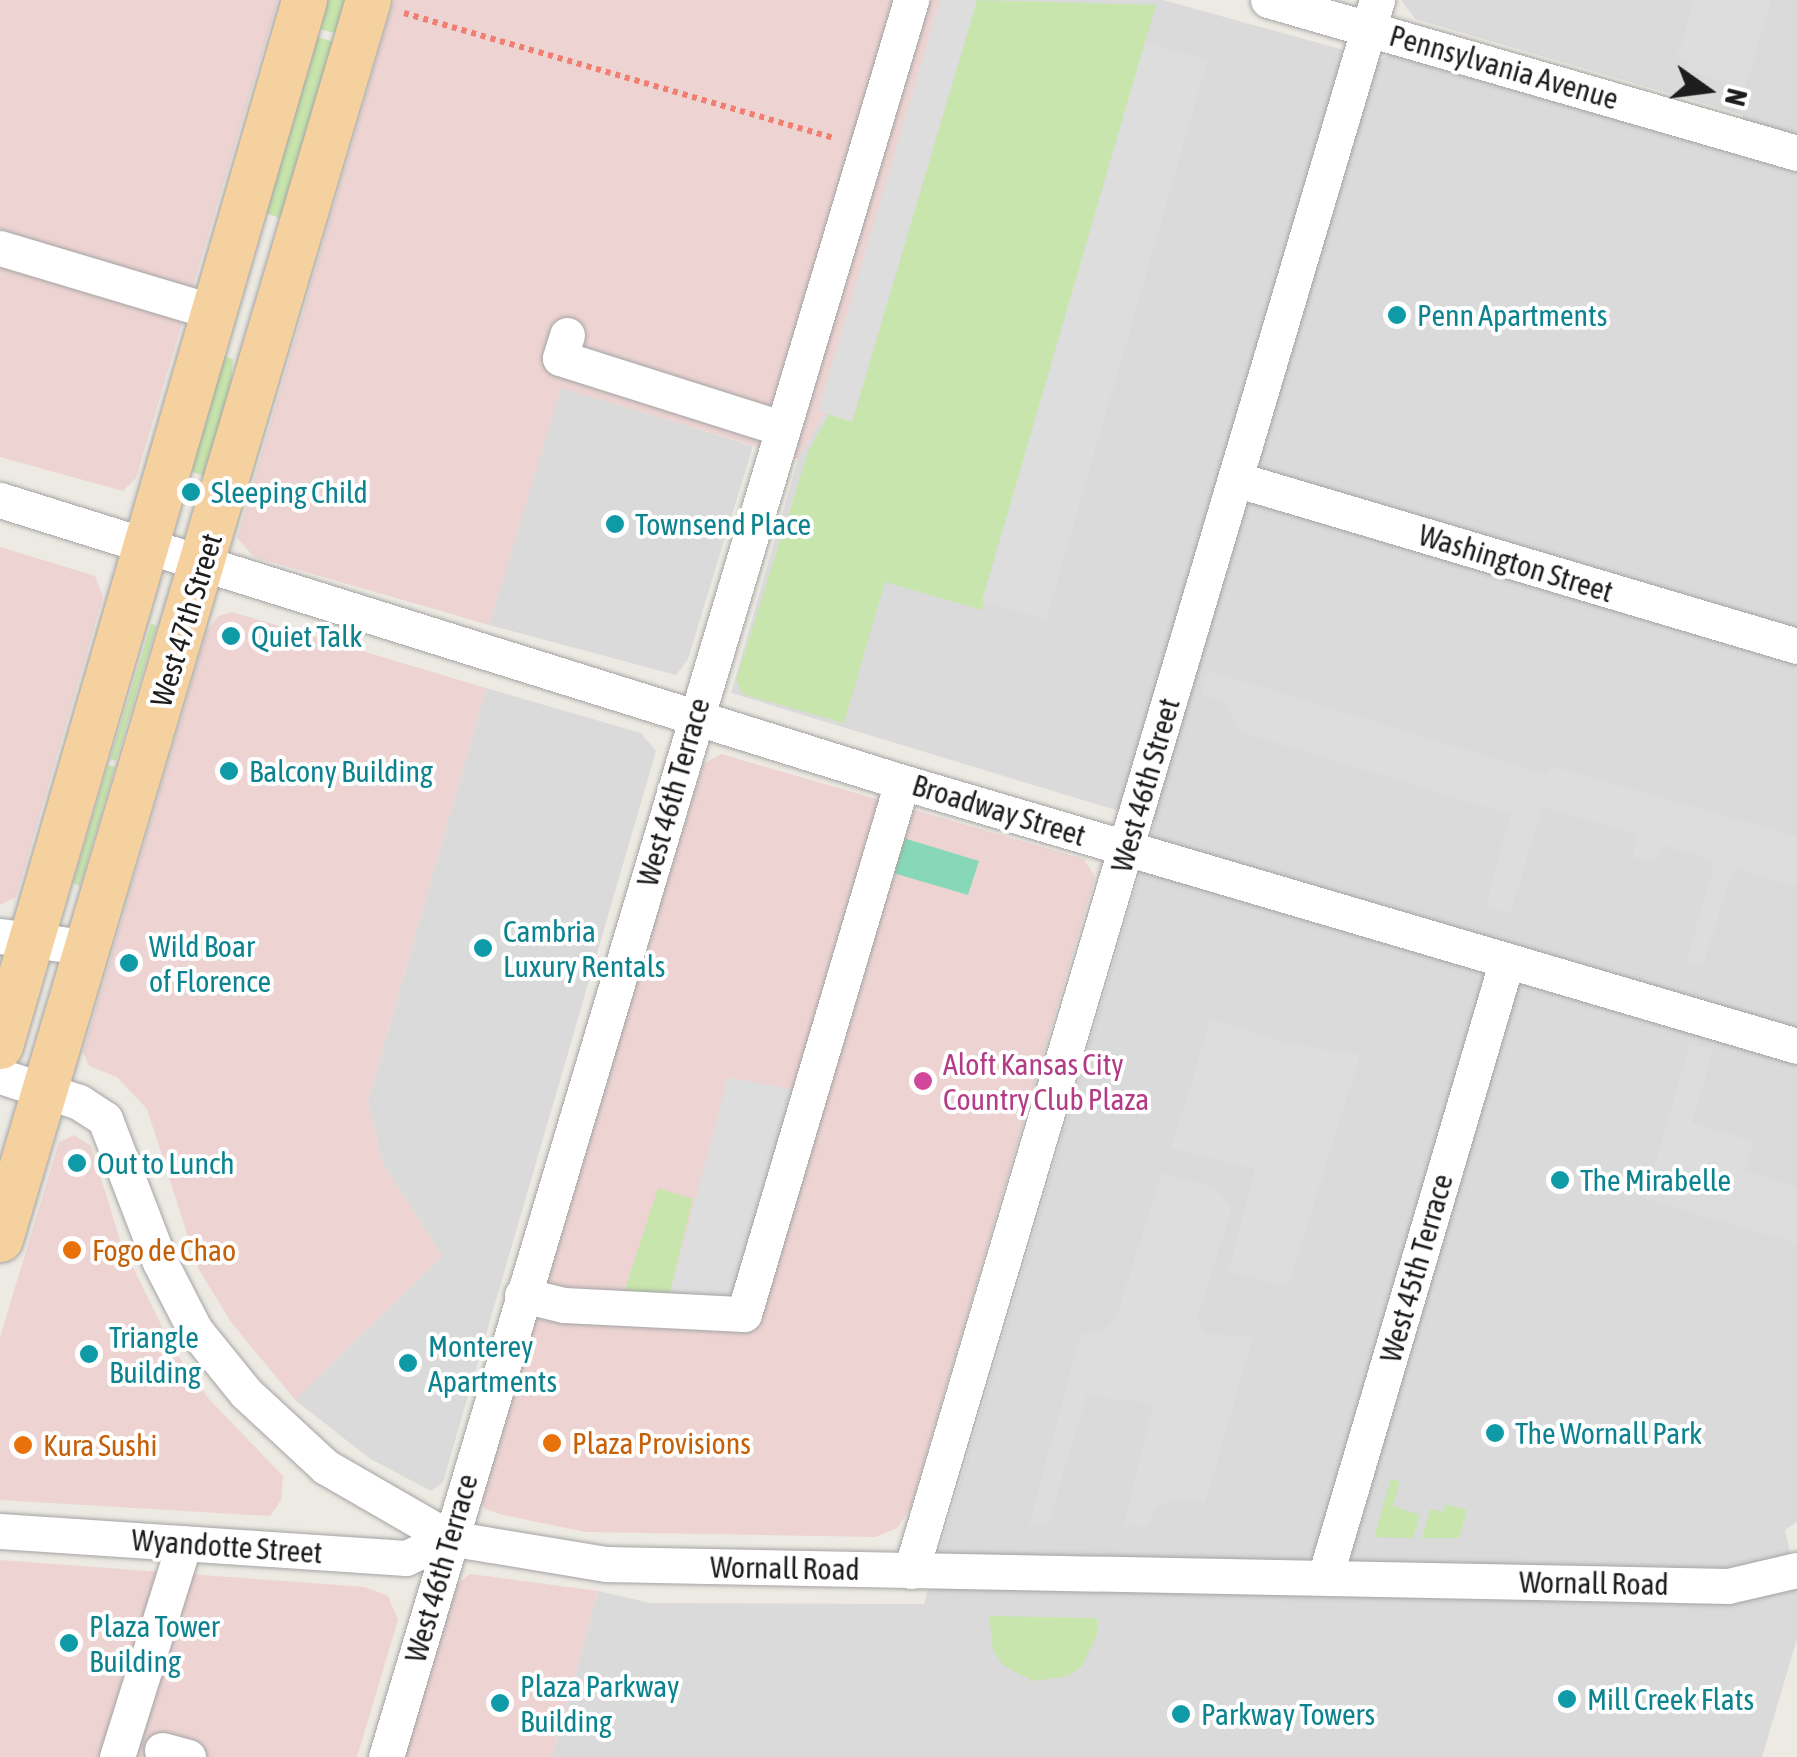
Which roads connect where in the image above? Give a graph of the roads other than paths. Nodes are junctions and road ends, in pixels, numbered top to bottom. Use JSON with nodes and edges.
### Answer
{"nodes":[{"id":1,"x":304,"y":0,"type":"edge"},
{"id":2,"x":911,"y":0,"type":"edge"},
{"id":3,"x":1268,"y":0,"type":"edge"},
{"id":4,"x":386,"y":7,"type":"edge"},
{"id":5,"x":1373,"y":14,"type":"edge"},
{"id":6,"x":1797,"y":153,"type":"edge"},
{"id":7,"x":248,"y":193,"type":"junction"},
{"id":8,"x":0,"y":248,"type":"edge"},
{"id":9,"x":286,"y":283,"type":"junction"},
{"id":10,"x":216,"y":303,"type":"junction"},
{"id":11,"x":567,"y":334,"type":"dead end"},
{"id":12,"x":257,"y":384,"type":"junction"},
{"id":13,"x":780,"y":428,"type":"junction"},
{"id":14,"x":1235,"y":480,"type":"junction"},
{"id":15,"x":0,"y":500,"type":"edge"},
{"id":16,"x":146,"y":543,"type":"junction"},
{"id":17,"x":204,"y":563,"type":"junction"},
{"id":18,"x":1797,"y":646,"type":"edge"},
{"id":19,"x":694,"y":716,"type":"junction"},
{"id":20,"x":902,"y":782,"type":"junction"},
{"id":21,"x":1126,"y":848,"type":"junction"},
{"id":22,"x":16,"y":936,"type":"edge"},
{"id":23,"x":85,"y":947,"type":"junction"},
{"id":24,"x":1506,"y":960,"type":"junction"},
{"id":25,"x":0,"y":1046,"type":"edge"},
{"id":26,"x":1797,"y":1046,"type":"edge"},
{"id":27,"x":0,"y":1076,"type":"edge"},
{"id":28,"x":44,"y":1090,"type":"junction"},
{"id":29,"x":0,"y":1239,"type":"edge"},
{"id":30,"x":522,"y":1295,"type":"junction"},
{"id":31,"x":0,"y":1531,"type":"edge"},
{"id":32,"x":450,"y":1538,"type":"junction"},
{"id":33,"x":184,"y":1544,"type":"junction"},
{"id":34,"x":911,"y":1570,"type":"junction"},
{"id":35,"x":1797,"y":1570,"type":"edge"},
{"id":36,"x":1325,"y":1577,"type":"junction"},
{"id":37,"x":117,"y":1757,"type":"edge"},
{"id":38,"x":386,"y":1757,"type":"edge"}],
"edges":[{"from":1,"to":7,"type":"main road","name":"West 47th Street"},
{"from":2,"to":13,"type":"street","name":"West 46th Terrace"},
{"from":3,"to":5,"type":"street","name":"Pennsylvania Avenue"},
{"from":4,"to":9,"type":"main road","name":"West 47th Street"},
{"from":5,"to":6,"type":"street","name":"Pennsylvania Avenue"},
{"from":5,"to":14,"type":"street","name":"West 46th Street"},
{"from":7,"to":9,"type":"main road"},
{"from":7,"to":10,"type":"main road","name":"West 47th Street"},
{"from":8,"to":10,"type":"street"},
{"from":9,"to":12,"type":"main road","name":"West 47th Street"},
{"from":10,"to":12,"type":"main road"},
{"from":10,"to":16,"type":"main road","name":"West 47th Street"},
{"from":11,"to":13,"type":"street"},
{"from":12,"to":17,"type":"main road","name":"West 47th Street"},
{"from":13,"to":19,"type":"street","name":"West 46th Terrace"},
{"from":14,"to":18,"type":"street","name":"Washington Street"},
{"from":14,"to":21,"type":"street","name":"West 46th Street"},
{"from":15,"to":16,"type":"street","name":"Broadway Street"},
{"from":16,"to":17,"type":"street","name":"Broadway Street"},
{"from":16,"to":22,"type":"main road","name":"West 47th Street"},
{"from":17,"to":19,"type":"street","name":"Broadway Street"},
{"from":17,"to":23,"type":"main road","name":"West 47th Street"},
{"from":19,"to":20,"type":"street","name":"Broadway Street"},
{"from":19,"to":30,"type":"street","name":"West 46th Terrace"},
{"from":20,"to":21,"type":"street","name":"Broadway Street"},
{"from":20,"to":30,"type":"street"},
{"from":21,"to":24,"type":"street","name":"Broadway Street"},
{"from":21,"to":34,"type":"street","name":"West 46th Street"},
{"from":22,"to":23,"type":"street"},
{"from":22,"to":25,"type":"main road","name":"West 47th Street"},
{"from":23,"to":28,"type":"main road","name":"West 47th Street"},
{"from":24,"to":26,"type":"street","name":"Broadway Street"},
{"from":24,"to":36,"type":"street","name":"West 45th Terrace"},
{"from":27,"to":28,"type":"street","name":"Wornall Road"},
{"from":28,"to":29,"type":"main road","name":"West 47th Street"},
{"from":28,"to":32,"type":"street","name":"Wornall Road"},
{"from":30,"to":32,"type":"street","name":"West 46th Terrace"},
{"from":31,"to":33,"type":"street","name":"Wyandotte Street"},
{"from":32,"to":33,"type":"street","name":"Wyandotte Street"},
{"from":32,"to":34,"type":"street","name":"Wornall Road"},
{"from":32,"to":38,"type":"street","name":"West 46th Terrace"},
{"from":33,"to":37,"type":"street"},
{"from":34,"to":36,"type":"street","name":"Wornall Road"},
{"from":35,"to":36,"type":"street","name":"Wornall Road"}]}
